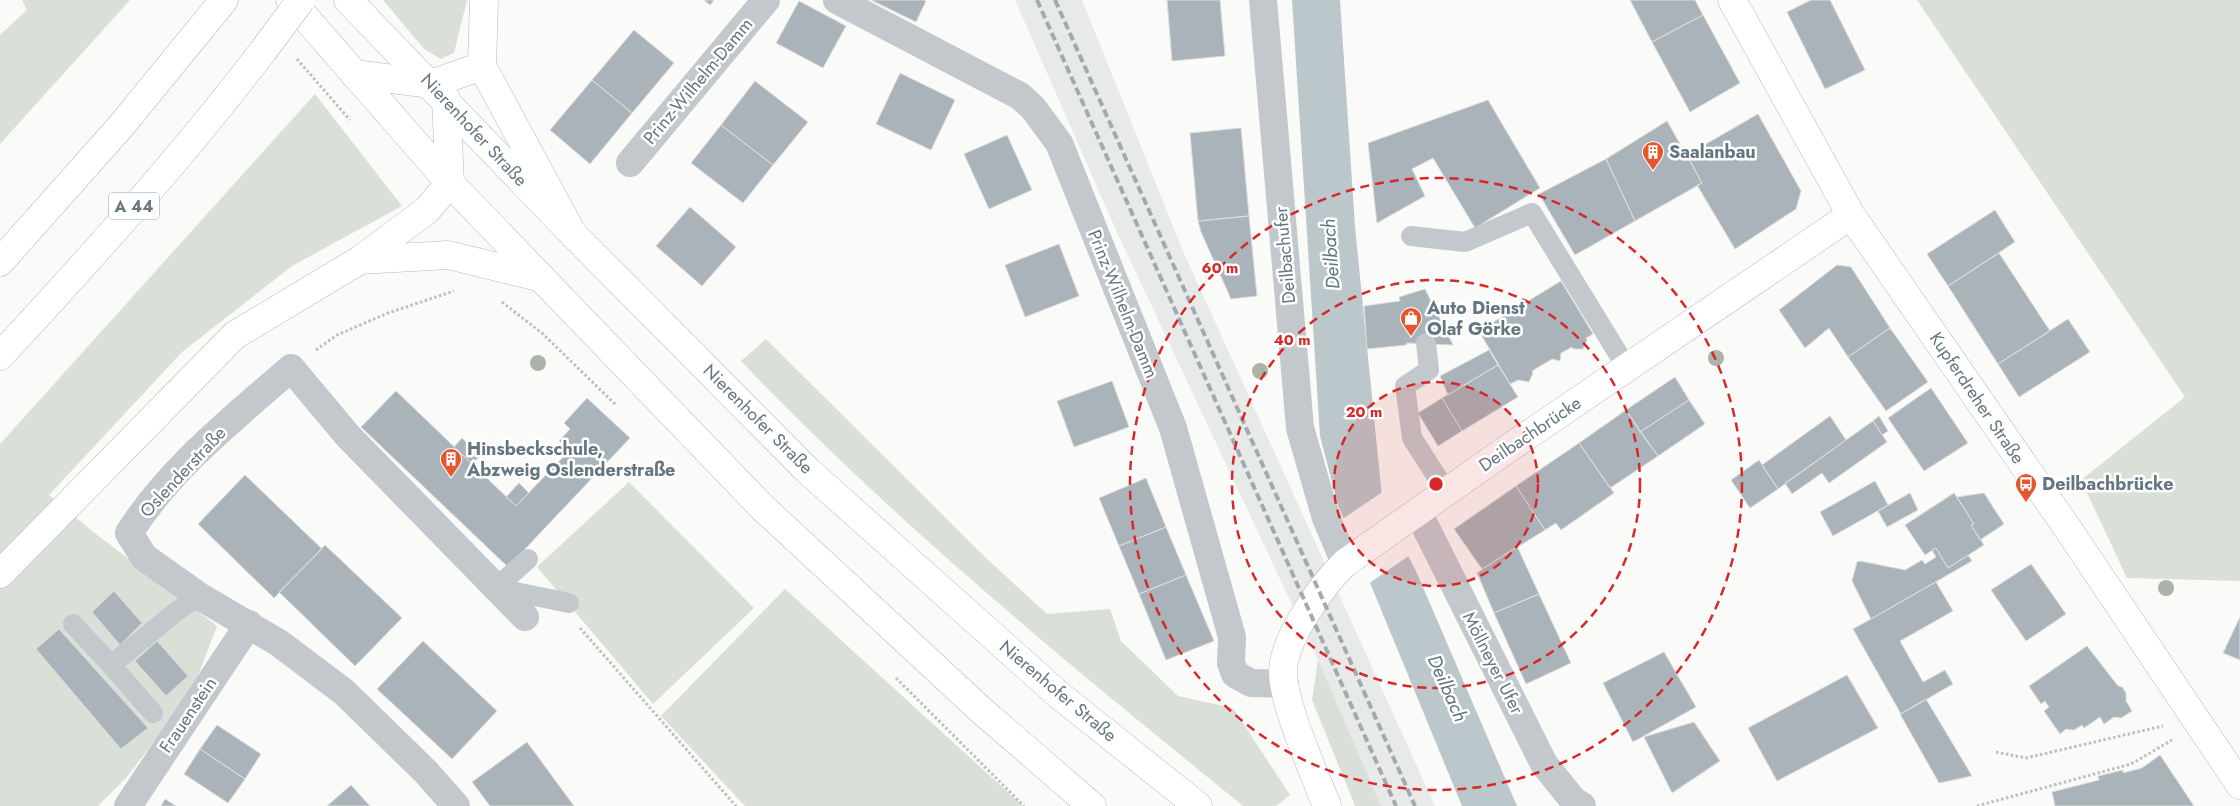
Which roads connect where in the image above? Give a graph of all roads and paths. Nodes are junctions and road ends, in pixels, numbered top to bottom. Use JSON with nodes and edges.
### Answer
{"nodes":[{"id":1,"x":290,"y":0,"type":"edge"},
{"id":2,"x":301,"y":0,"type":"edge"},
{"id":3,"x":348,"y":0,"type":"edge"},
{"id":4,"x":484,"y":0,"type":"edge"},
{"id":5,"x":766,"y":0,"type":"edge"},
{"id":6,"x":837,"y":0,"type":"edge"},
{"id":7,"x":1263,"y":0,"type":"edge"},
{"id":8,"x":1732,"y":0,"type":"edge"},
{"id":9,"x":224,"y":1,"type":"edge"},
{"id":10,"x":296,"y":59,"type":"dead end"},
{"id":11,"x":482,"y":66,"type":"junction"},
{"id":12,"x":354,"y":74,"type":"junction"},
{"id":13,"x":438,"y":92,"type":"junction"},
{"id":14,"x":354,"y":124,"type":"dead end"},
{"id":15,"x":630,"y":163,"type":"dead end"},
{"id":16,"x":450,"y":183,"type":"junction"},
{"id":17,"x":1851,"y":215,"type":"junction"},
{"id":18,"x":572,"y":233,"type":"junction"},
{"id":19,"x":1411,"y":236,"type":"dead end"},
{"id":20,"x":448,"y":255,"type":"junction"},
{"id":21,"x":360,"y":260,"type":"junction"},
{"id":22,"x":0,"y":262,"type":"edge"},
{"id":23,"x":542,"y":278,"type":"junction"},
{"id":24,"x":1426,"y":343,"type":"dead end"},
{"id":25,"x":0,"y":356,"type":"edge"},
{"id":26,"x":291,"y":368,"type":"junction"},
{"id":27,"x":1627,"y":368,"type":"junction"},
{"id":28,"x":1446,"y":491,"type":"junction"},
{"id":29,"x":1409,"y":518,"type":"junction"},
{"id":30,"x":528,"y":559,"type":"dead end"},
{"id":31,"x":1347,"y":562,"type":"junction"},
{"id":32,"x":0,"y":574,"type":"edge"},
{"id":33,"x":496,"y":588,"type":"junction"},
{"id":34,"x":199,"y":596,"type":"junction"},
{"id":35,"x":563,"y":602,"type":"joint"},
{"id":36,"x":525,"y":618,"type":"dead end"},
{"id":37,"x":73,"y":624,"type":"dead end"},
{"id":38,"x":249,"y":624,"type":"junction"},
{"id":39,"x":111,"y":665,"type":"junction"},
{"id":40,"x":1288,"y":696,"type":"junction"},
{"id":41,"x":153,"y":713,"type":"dead end"},
{"id":42,"x":2194,"y":716,"type":"junction"},
{"id":43,"x":1996,"y":752,"type":"dead end"},
{"id":44,"x":2240,"y":785,"type":"edge"},
{"id":45,"x":128,"y":806,"type":"edge"},
{"id":46,"x":456,"y":806,"type":"edge"},
{"id":47,"x":736,"y":806,"type":"edge"},
{"id":48,"x":1092,"y":806,"type":"edge"},
{"id":49,"x":1198,"y":806,"type":"edge"},
{"id":50,"x":1327,"y":806,"type":"edge"},
{"id":51,"x":1582,"y":806,"type":"edge"},
{"id":52,"x":1977,"y":806,"type":"edge"}],
"edges":[{"from":1,"to":12,"type":"main road"},
{"from":2,"to":25,"type":"main road","number":"A 44","bridge":true},
{"from":3,"to":13,"type":"main road","name":"Nierenhofer Straße"},
{"from":4,"to":11,"type":"main road"},
{"from":5,"to":15,"type":"street","name":"Prinz-Wilhelm-Damm"},
{"from":6,"to":40,"type":"street","name":"Prinz-Wilhelm-Damm"},
{"from":7,"to":31,"type":"street","name":"Deilbachufer"},
{"from":8,"to":17,"type":"main road","name":"Kupferdreher Straße"},
{"from":9,"to":22,"type":"main road"},
{"from":10,"to":14,"type":"path"},
{"from":11,"to":13,"type":"main road"},
{"from":11,"to":18,"type":"main road"},
{"from":12,"to":13,"type":"main road"},
{"from":12,"to":16,"type":"main road"},
{"from":13,"to":16,"type":"main road"},
{"from":13,"to":18,"type":"main road","name":"Nierenhofer Straße"},
{"from":16,"to":21,"type":"main road"},
{"from":16,"to":23,"type":"main road"},
{"from":17,"to":27,"type":"main road","name":"Deilbachbrücke"},
{"from":17,"to":42,"type":"main road","name":"Kupferdreher Straße"},
{"from":18,"to":49,"type":"main road","name":"Nierenhofer Straße"},
{"from":19,"to":27,"type":"lane"},
{"from":20,"to":21,"type":"main road"},
{"from":20,"to":23,"type":"main road"},
{"from":20,"to":26,"type":"path"},
{"from":21,"to":32,"type":"main road"},
{"from":23,"to":48,"type":"main road"},
{"from":24,"to":28,"type":"lane"},
{"from":26,"to":33,"type":"street"},
{"from":26,"to":34,"type":"street","name":"Oslenderstraße"},
{"from":27,"to":28,"type":"main road","name":"Deilbachbrücke"},
{"from":28,"to":29,"type":"main road","name":"Deilbachbrücke"},
{"from":29,"to":31,"type":"main road","name":"Deilbachbrücke"},
{"from":29,"to":51,"type":"street","name":"Möllneyer Ufer"},
{"from":30,"to":33,"type":"lane"},
{"from":31,"to":40,"type":"main road","name":"Deilbachbrücke"},
{"from":33,"to":35,"type":"lane"},
{"from":33,"to":36,"type":"street"},
{"from":34,"to":38,"type":"street","name":"Oslenderstraße"},
{"from":34,"to":39,"type":"lane"},
{"from":35,"to":47,"type":"path"},
{"from":37,"to":39,"type":"lane"},
{"from":38,"to":45,"type":"street","name":"Frauenstein"},
{"from":38,"to":46,"type":"street","name":"Oslenderstraße"},
{"from":39,"to":41,"type":"lane"},
{"from":40,"to":50,"type":"main road"},
{"from":42,"to":43,"type":"path"},
{"from":42,"to":44,"type":"main road","name":"Kupferdreher Straße"},
{"from":42,"to":52,"type":"path"}]}
